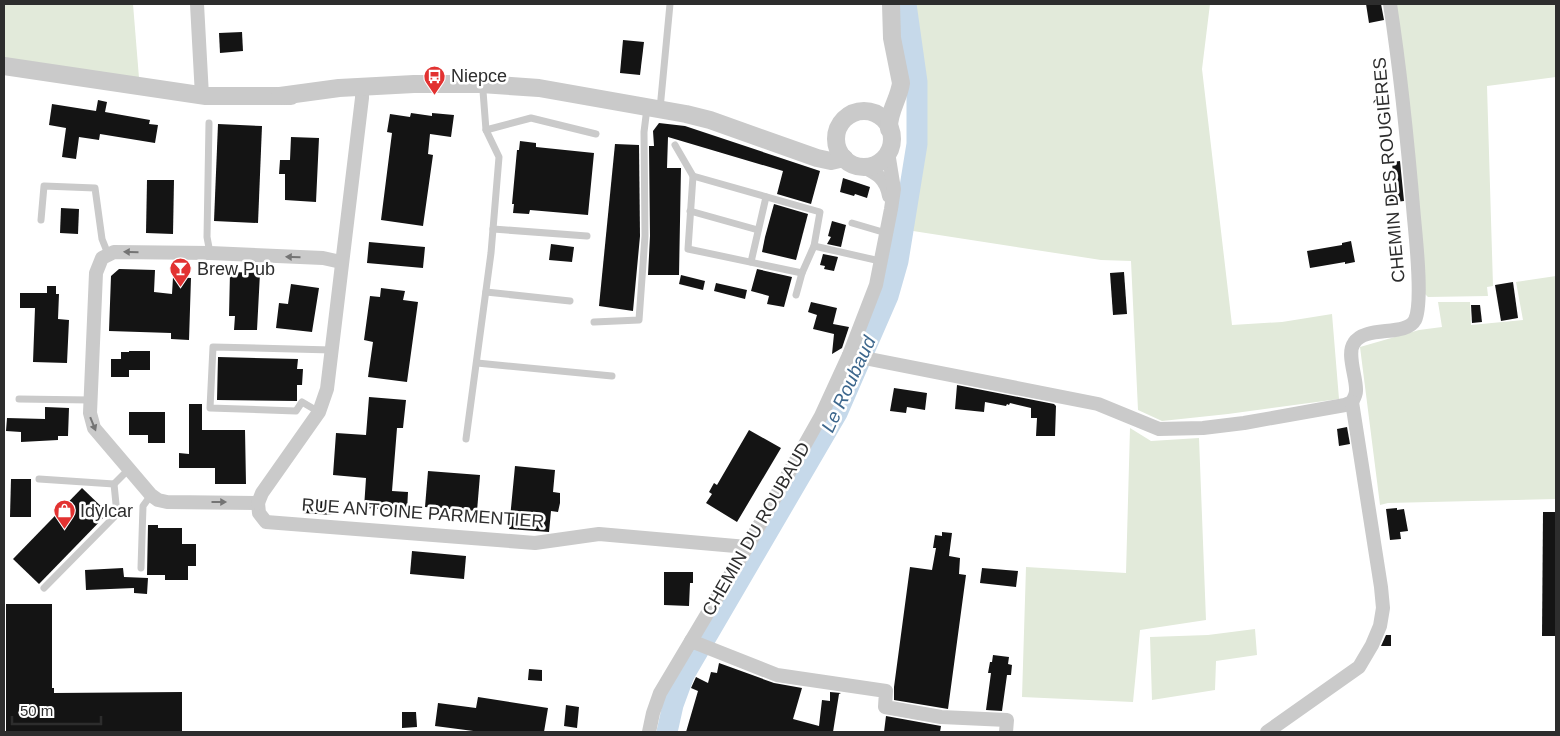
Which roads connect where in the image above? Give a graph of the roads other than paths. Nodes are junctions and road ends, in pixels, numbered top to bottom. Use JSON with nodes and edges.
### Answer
{"nodes":[{"id":1,"x":197,"y":4,"type":"edge"},
{"id":2,"x":670,"y":4,"type":"edge"},
{"id":3,"x":891,"y":4,"type":"edge"},
{"id":4,"x":1390,"y":4,"type":"edge"},
{"id":5,"x":895,"y":59,"type":"junction"},
{"id":6,"x":4,"y":66,"type":"edge"},
{"id":7,"x":512,"y":86,"type":"junction"},
{"id":8,"x":483,"y":91,"type":"junction"},
{"id":9,"x":362,"y":92,"type":"junction"},
{"id":10,"x":202,"y":96,"type":"junction"},
{"id":11,"x":653,"y":108,"type":"junction"},
{"id":12,"x":864,"y":111,"type":"junction"},
{"id":13,"x":209,"y":123,"type":"dead end"},
{"id":14,"x":889,"y":129,"type":"junction"},
{"id":15,"x":486,"y":130,"type":"junction"},
{"id":16,"x":596,"y":134,"type":"dead end"},
{"id":17,"x":837,"y":135,"type":"junction"},
{"id":18,"x":675,"y":145,"type":"dead end"},
{"id":19,"x":790,"y":148,"type":"junction"},
{"id":20,"x":888,"y":152,"type":"junction"},
{"id":21,"x":844,"y":158,"type":"junction"},
{"id":22,"x":863,"y":167,"type":"junction"},
{"id":23,"x":692,"y":176,"type":"junction"},
{"id":24,"x":766,"y":197,"type":"junction"},
{"id":25,"x":891,"y":209,"type":"junction"},
{"id":26,"x":690,"y":212,"type":"junction"},
{"id":27,"x":41,"y":220,"type":"dead end"},
{"id":28,"x":852,"y":223,"type":"dead end"},
{"id":29,"x":493,"y":228,"type":"junction"},
{"id":30,"x":758,"y":230,"type":"junction"},
{"id":31,"x":886,"y":232,"type":"junction"},
{"id":32,"x":587,"y":236,"type":"dead end"},
{"id":33,"x":814,"y":246,"type":"junction"},
{"id":34,"x":210,"y":253,"type":"junction"},
{"id":35,"x":108,"y":254,"type":"junction"},
{"id":36,"x":880,"y":261,"type":"junction"},
{"id":37,"x":341,"y":262,"type":"junction"},
{"id":38,"x":751,"y":262,"type":"junction"},
{"id":39,"x":802,"y":273,"type":"junction"},
{"id":40,"x":486,"y":292,"type":"junction"},
{"id":41,"x":796,"y":295,"type":"dead end"},
{"id":42,"x":570,"y":301,"type":"dead end"},
{"id":43,"x":594,"y":322,"type":"dead end"},
{"id":44,"x":332,"y":350,"type":"junction"},
{"id":45,"x":852,"y":356,"type":"junction"},
{"id":46,"x":476,"y":363,"type":"junction"},
{"id":47,"x":612,"y":376,"type":"dead end"},
{"id":48,"x":19,"y":399,"type":"dead end"},
{"id":49,"x":90,"y":400,"type":"junction"},
{"id":50,"x":1352,"y":402,"type":"junction"},
{"id":51,"x":319,"y":412,"type":"junction"},
{"id":52,"x":466,"y":439,"type":"dead end"},
{"id":53,"x":129,"y":469,"type":"junction"},
{"id":54,"x":39,"y":479,"type":"dead end"},
{"id":55,"x":114,"y":484,"type":"junction"},
{"id":56,"x":150,"y":495,"type":"junction"},
{"id":57,"x":258,"y":504,"type":"junction"},
{"id":58,"x":747,"y":547,"type":"junction"},
{"id":59,"x":141,"y":568,"type":"dead end"},
{"id":60,"x":44,"y":588,"type":"dead end"},
{"id":61,"x":692,"y":641,"type":"junction"},
{"id":62,"x":649,"y":732,"type":"edge"},
{"id":63,"x":1006,"y":732,"type":"edge"},
{"id":64,"x":1267,"y":732,"type":"edge"}],
"edges":[{"from":1,"to":10,"type":"street"},
{"from":2,"to":11,"type":"lane"},
{"from":3,"to":5,"type":"street"},
{"from":4,"to":50,"type":"street","name":"CHEMIN DES ROUGIÈRES"},
{"from":5,"to":12,"type":"street"},
{"from":5,"to":14,"type":"street"},
{"from":6,"to":10,"type":"street"},
{"from":7,"to":8,"type":"street"},
{"from":7,"to":9,"type":"street"},
{"from":7,"to":11,"type":"street"},
{"from":8,"to":9,"type":"street"},
{"from":8,"to":15,"type":"lane"},
{"from":9,"to":10,"type":"street"},
{"from":9,"to":37,"type":"street"},
{"from":11,"to":19,"type":"street"},
{"from":11,"to":43,"type":"lane"},
{"from":12,"to":14,"type":"street"},
{"from":12,"to":17,"type":"street"},
{"from":13,"to":34,"type":"lane"},
{"from":14,"to":20,"type":"street"},
{"from":15,"to":16,"type":"lane"},
{"from":15,"to":29,"type":"lane"},
{"from":17,"to":19,"type":"street"},
{"from":17,"to":21,"type":"street"},
{"from":18,"to":23,"type":"lane"},
{"from":19,"to":21,"type":"street"},
{"from":20,"to":22,"type":"street"},
{"from":20,"to":25,"type":"street","name":"CHEMIN DU ROUBAUD"},
{"from":21,"to":22,"type":"street"},
{"from":22,"to":25,"type":"street","name":"CHEMIN DU ROUBAUD"},
{"from":23,"to":24,"type":"lane"},
{"from":23,"to":26,"type":"lane"},
{"from":24,"to":30,"type":"lane"},
{"from":24,"to":33,"type":"lane"},
{"from":25,"to":31,"type":"street","name":"CHEMIN DU ROUBAUD"},
{"from":26,"to":30,"type":"lane"},
{"from":26,"to":38,"type":"lane"},
{"from":27,"to":35,"type":"lane"},
{"from":28,"to":31,"type":"lane"},
{"from":29,"to":32,"type":"lane"},
{"from":29,"to":40,"type":"lane"},
{"from":30,"to":38,"type":"lane"},
{"from":31,"to":36,"type":"street","name":"CHEMIN DU ROUBAUD"},
{"from":33,"to":36,"type":"lane"},
{"from":33,"to":39,"type":"lane"},
{"from":34,"to":35,"type":"street","one_way":true},
{"from":37,"to":34,"type":"street","one_way":true},
{"from":35,"to":49,"type":"street"},
{"from":36,"to":45,"type":"street","name":"CHEMIN DU ROUBAUD"},
{"from":37,"to":44,"type":"street"},
{"from":38,"to":39,"type":"lane"},
{"from":39,"to":41,"type":"lane"},
{"from":40,"to":42,"type":"lane"},
{"from":40,"to":46,"type":"lane"},
{"from":44,"to":51,"type":"street"},
{"from":44,"to":51,"type":"lane"},
{"from":45,"to":50,"type":"street"},
{"from":45,"to":58,"type":"street","name":"CHEMIN DU ROUBAUD"},
{"from":46,"to":47,"type":"lane"},
{"from":46,"to":52,"type":"lane"},
{"from":48,"to":49,"type":"lane"},
{"from":49,"to":53,"type":"street","one_way":true},
{"from":50,"to":64,"type":"street"},
{"from":51,"to":57,"type":"street"},
{"from":53,"to":55,"type":"lane"},
{"from":53,"to":56,"type":"street"},
{"from":54,"to":55,"type":"lane"},
{"from":55,"to":60,"type":"lane"},
{"from":56,"to":57,"type":"street","one_way":true},
{"from":56,"to":59,"type":"lane"},
{"from":57,"to":58,"type":"street","name":"RUE ANTOINE PARMENTIER"},
{"from":58,"to":61,"type":"street","name":"CHEMIN DU ROUBAUD"},
{"from":61,"to":62,"type":"street","name":"CHEMIN DU ROUBAUD"},
{"from":61,"to":63,"type":"street"}]}
